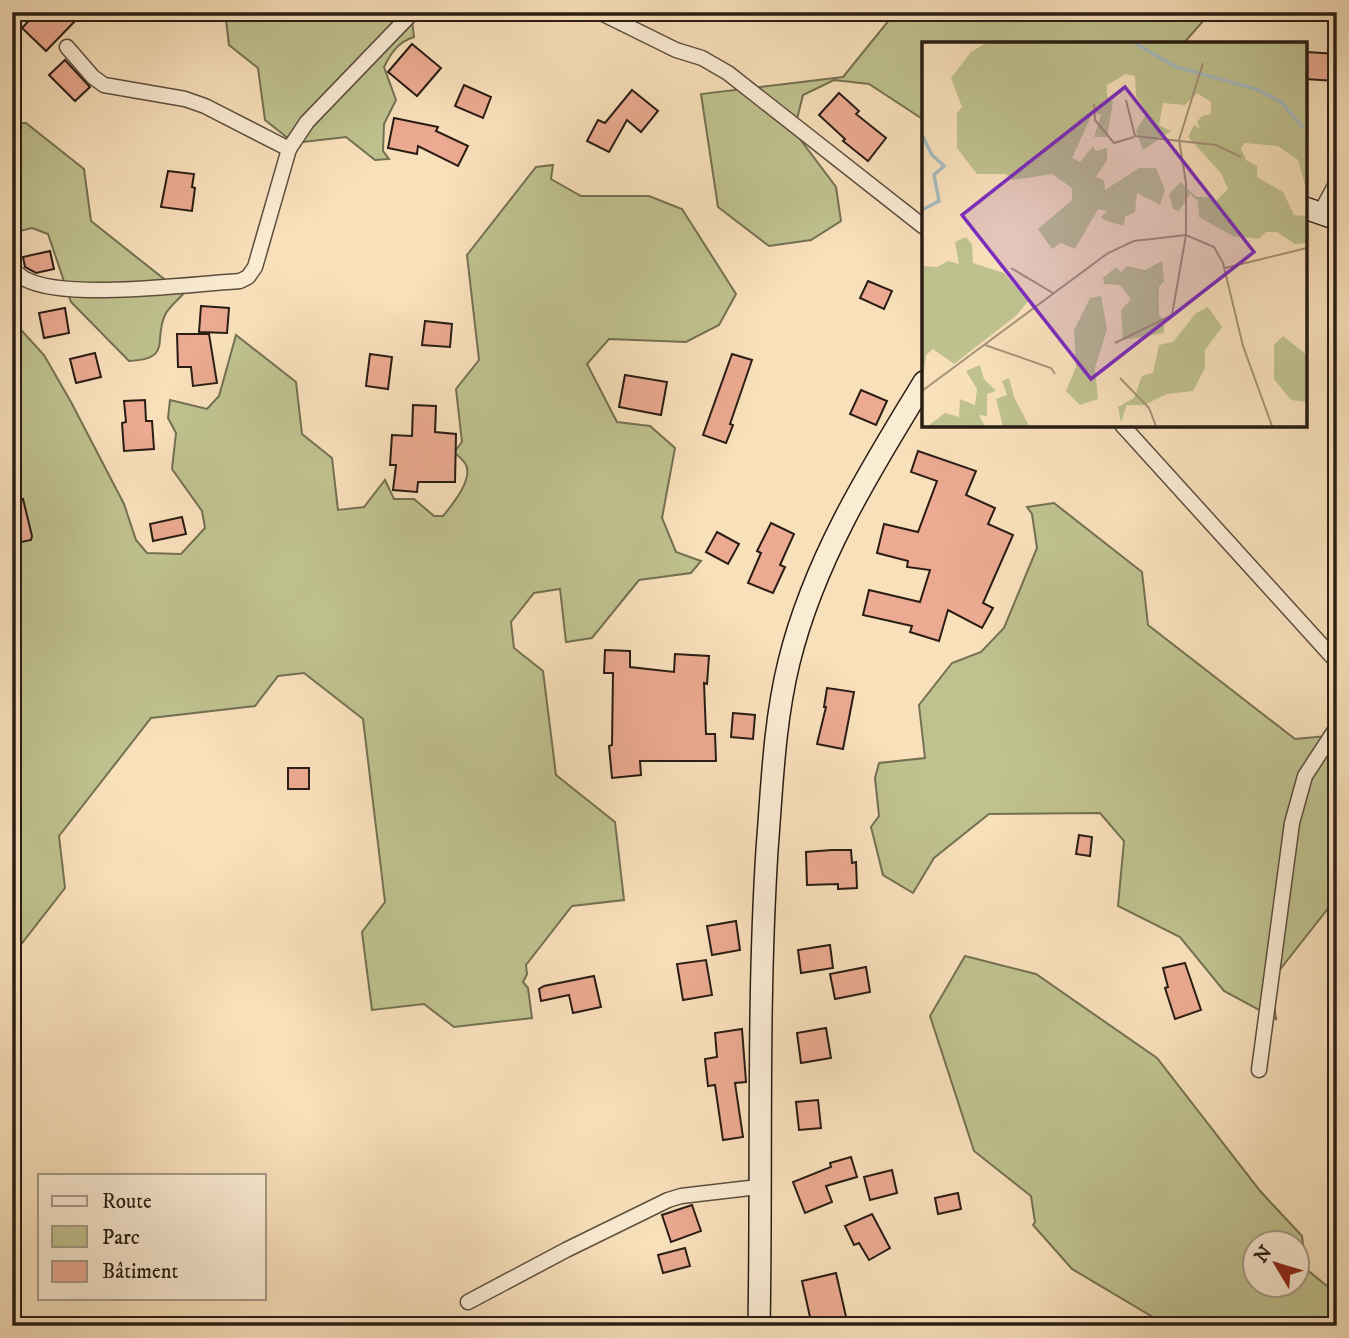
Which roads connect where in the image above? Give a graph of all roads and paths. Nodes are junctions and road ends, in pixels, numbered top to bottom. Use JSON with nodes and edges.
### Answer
{"nodes":[{"id":1,"x":413,"y":12,"type":"edge"},
{"id":2,"x":599,"y":12,"type":"edge"},
{"id":3,"x":67,"y":47,"type":"dead end"},
{"id":4,"x":289,"y":149,"type":"junction"},
{"id":5,"x":1337,"y":182,"type":"edge"},
{"id":6,"x":1321,"y":213,"type":"edge"},
{"id":7,"x":922,"y":225,"type":"edge"},
{"id":8,"x":12,"y":269,"type":"edge"},
{"id":9,"x":922,"y":385,"type":"edge"},
{"id":10,"x":1124,"y":427,"type":"edge"},
{"id":11,"x":1337,"y":662,"type":"edge"},
{"id":12,"x":1337,"y":727,"type":"edge"},
{"id":13,"x":1259,"y":1070,"type":"dead end"},
{"id":14,"x":758,"y":1187,"type":"junction"},
{"id":15,"x":468,"y":1302,"type":"dead end"},
{"id":16,"x":759,"y":1326,"type":"edge"}],
"edges":[{"from":1,"to":4,"type":"street"},
{"from":2,"to":7,"type":"street"},
{"from":3,"to":4,"type":"street"},
{"from":4,"to":8,"type":"street"},
{"from":5,"to":6,"type":"street"},
{"from":9,"to":14,"type":"main road"},
{"from":10,"to":11,"type":"street"},
{"from":12,"to":13,"type":"street"},
{"from":14,"to":15,"type":"street"},
{"from":14,"to":16,"type":"main road"}]}
